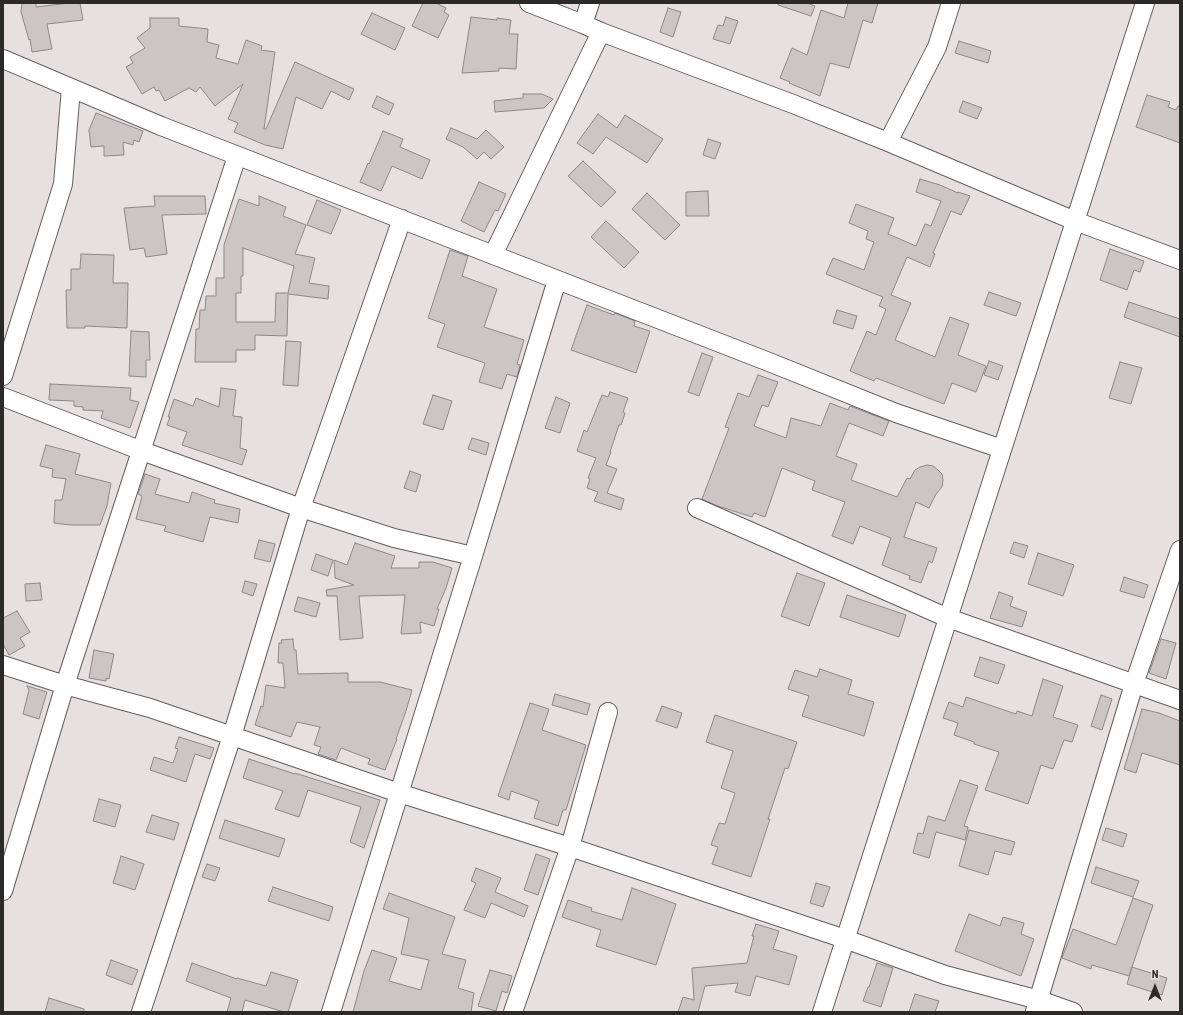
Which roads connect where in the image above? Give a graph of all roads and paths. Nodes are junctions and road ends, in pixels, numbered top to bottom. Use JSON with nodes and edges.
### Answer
{"nodes":[{"id":1,"x":529,"y":3,"type":"edge"},
{"id":2,"x":590,"y":3,"type":"edge"},
{"id":3,"x":951,"y":3,"type":"edge"},
{"id":4,"x":1145,"y":3,"type":"edge"},
{"id":5,"x":584,"y":24,"type":"junction"},
{"id":6,"x":600,"y":32,"type":"junction"},
{"id":7,"x":3,"y":58,"type":"edge"},
{"id":8,"x":72,"y":88,"type":"junction"},
{"id":9,"x":888,"y":142,"type":"junction"},
{"id":10,"x":237,"y":156,"type":"junction"},
{"id":11,"x":402,"y":219,"type":"junction"},
{"id":12,"x":1075,"y":222,"type":"junction"},
{"id":13,"x":493,"y":255,"type":"junction"},
{"id":14,"x":1180,"y":260,"type":"edge"},
{"id":15,"x":557,"y":280,"type":"junction"},
{"id":16,"x":3,"y":376,"type":"edge"},
{"id":17,"x":3,"y":397,"type":"edge"},
{"id":18,"x":1002,"y":449,"type":"junction"},
{"id":19,"x":142,"y":451,"type":"junction"},
{"id":20,"x":301,"y":508,"type":"junction"},
{"id":21,"x":697,"y":508,"type":"dead end"},
{"id":22,"x":1180,"y":550,"type":"edge"},
{"id":23,"x":473,"y":556,"type":"junction"},
{"id":24,"x":948,"y":618,"type":"junction"},
{"id":25,"x":3,"y":665,"type":"edge"},
{"id":26,"x":1134,"y":684,"type":"junction"},
{"id":27,"x":66,"y":685,"type":"junction"},
{"id":28,"x":1180,"y":700,"type":"edge"},
{"id":29,"x":608,"y":712,"type":"dead end"},
{"id":30,"x":232,"y":736,"type":"junction"},
{"id":31,"x":399,"y":793,"type":"junction"},
{"id":32,"x":570,"y":847,"type":"junction"},
{"id":33,"x":3,"y":891,"type":"edge"},
{"id":34,"x":845,"y":939,"type":"junction"},
{"id":35,"x":1037,"y":1006,"type":"edge"},
{"id":36,"x":141,"y":1012,"type":"edge"},
{"id":37,"x":331,"y":1012,"type":"edge"},
{"id":38,"x":513,"y":1012,"type":"edge"},
{"id":39,"x":822,"y":1012,"type":"edge"},
{"id":40,"x":1073,"y":1012,"type":"edge"}],
"edges":[{"from":1,"to":5,"type":"street"},
{"from":2,"to":5,"type":"street"},
{"from":3,"to":9,"type":"street"},
{"from":4,"to":12,"type":"street"},
{"from":5,"to":6,"type":"street"},
{"from":6,"to":9,"type":"street"},
{"from":6,"to":13,"type":"street"},
{"from":7,"to":8,"type":"street"},
{"from":8,"to":10,"type":"street"},
{"from":8,"to":16,"type":"street"},
{"from":9,"to":12,"type":"street"},
{"from":10,"to":11,"type":"street"},
{"from":10,"to":19,"type":"street"},
{"from":11,"to":13,"type":"street"},
{"from":11,"to":20,"type":"street"},
{"from":12,"to":14,"type":"street"},
{"from":12,"to":18,"type":"street"},
{"from":13,"to":15,"type":"street"},
{"from":15,"to":18,"type":"street"},
{"from":15,"to":23,"type":"street"},
{"from":17,"to":19,"type":"street"},
{"from":18,"to":24,"type":"street"},
{"from":19,"to":20,"type":"street"},
{"from":19,"to":27,"type":"street"},
{"from":20,"to":23,"type":"street"},
{"from":20,"to":30,"type":"street"},
{"from":21,"to":24,"type":"street"},
{"from":22,"to":26,"type":"street"},
{"from":23,"to":31,"type":"street"},
{"from":24,"to":26,"type":"street"},
{"from":24,"to":34,"type":"street"},
{"from":25,"to":27,"type":"street"},
{"from":26,"to":28,"type":"street"},
{"from":26,"to":35,"type":"street"},
{"from":27,"to":30,"type":"street"},
{"from":27,"to":33,"type":"street"},
{"from":29,"to":32,"type":"street"},
{"from":30,"to":31,"type":"street"},
{"from":30,"to":36,"type":"street"},
{"from":31,"to":32,"type":"street"},
{"from":31,"to":37,"type":"street"},
{"from":32,"to":34,"type":"street"},
{"from":32,"to":38,"type":"street"},
{"from":34,"to":35,"type":"street"},
{"from":34,"to":39,"type":"street"},
{"from":35,"to":40,"type":"street"}]}
